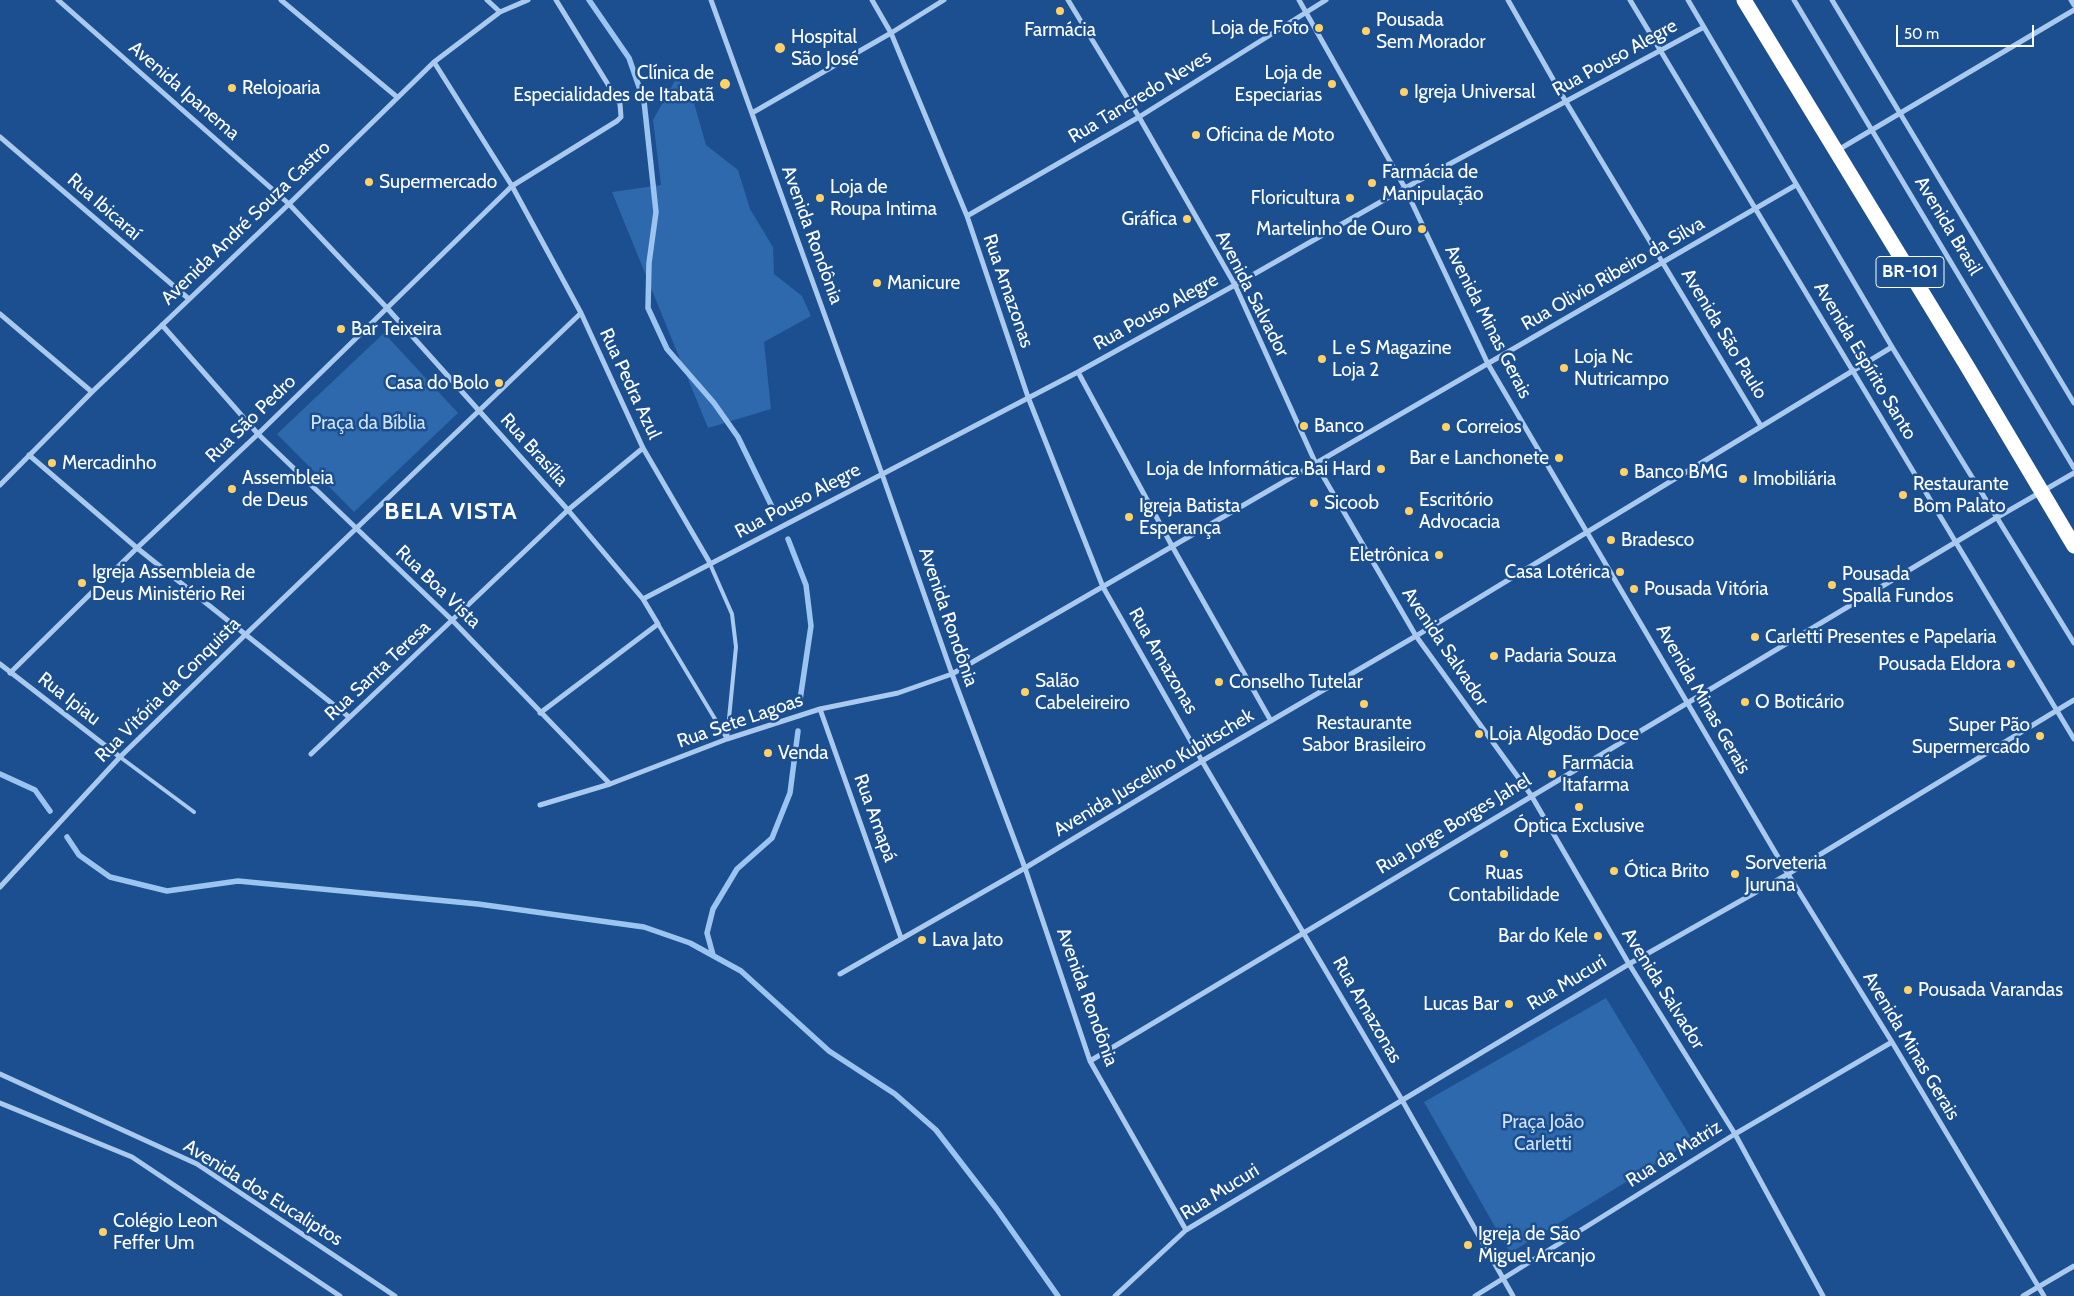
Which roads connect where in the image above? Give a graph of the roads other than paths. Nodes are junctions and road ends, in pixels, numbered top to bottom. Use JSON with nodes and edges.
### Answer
{"nodes":[{"id":1,"x":58,"y":0,"type":"edge"},
{"id":2,"x":281,"y":0,"type":"edge"},
{"id":3,"x":487,"y":0,"type":"edge"},
{"id":4,"x":528,"y":0,"type":"edge"},
{"id":5,"x":556,"y":0,"type":"edge"},
{"id":6,"x":711,"y":0,"type":"edge"},
{"id":7,"x":872,"y":0,"type":"edge"},
{"id":8,"x":944,"y":0,"type":"edge"},
{"id":9,"x":1068,"y":0,"type":"edge"},
{"id":10,"x":1299,"y":0,"type":"edge"},
{"id":11,"x":1326,"y":0,"type":"edge"},
{"id":12,"x":1508,"y":0,"type":"edge"},
{"id":13,"x":1630,"y":0,"type":"edge"},
{"id":14,"x":1688,"y":0,"type":"edge"},
{"id":15,"x":1744,"y":0,"type":"edge"},
{"id":16,"x":1794,"y":0,"type":"edge"},
{"id":17,"x":1832,"y":0,"type":"edge"},
{"id":18,"x":2071,"y":0,"type":"edge"},
{"id":19,"x":2074,"y":5,"type":"edge"},
{"id":20,"x":2074,"y":10,"type":"edge"},
{"id":21,"x":500,"y":12,"type":"junction"},
{"id":22,"x":1305,"y":13,"type":"junction"},
{"id":23,"x":1704,"y":27,"type":"junction"},
{"id":24,"x":891,"y":33,"type":"junction"},
{"id":25,"x":1660,"y":52,"type":"junction"},
{"id":26,"x":434,"y":62,"type":"junction"},
{"id":27,"x":397,"y":97,"type":"junction"},
{"id":28,"x":1566,"y":102,"type":"junction"},
{"id":29,"x":752,"y":113,"type":"junction"},
{"id":30,"x":1902,"y":114,"type":"junction"},
{"id":31,"x":1139,"y":117,"type":"junction"},
{"id":32,"x":1873,"y":129,"type":"junction"},
{"id":33,"x":0,"y":137,"type":"edge"},
{"id":34,"x":1836,"y":152,"type":"junction"},
{"id":35,"x":1796,"y":185,"type":"junction"},
{"id":36,"x":512,"y":186,"type":"junction"},
{"id":37,"x":1404,"y":188,"type":"junction"},
{"id":38,"x":289,"y":204,"type":"junction"},
{"id":39,"x":1756,"y":208,"type":"junction"},
{"id":40,"x":967,"y":216,"type":"junction"},
{"id":41,"x":1662,"y":262,"type":"junction"},
{"id":42,"x":1235,"y":286,"type":"junction"},
{"id":43,"x":189,"y":299,"type":"junction"},
{"id":44,"x":387,"y":308,"type":"junction"},
{"id":45,"x":581,"y":313,"type":"junction"},
{"id":46,"x":0,"y":314,"type":"edge"},
{"id":47,"x":162,"y":325,"type":"junction"},
{"id":48,"x":1892,"y":347,"type":"junction"},
{"id":49,"x":1488,"y":364,"type":"junction"},
{"id":50,"x":1853,"y":370,"type":"junction"},
{"id":51,"x":1078,"y":372,"type":"junction"},
{"id":52,"x":92,"y":392,"type":"junction"},
{"id":53,"x":1028,"y":397,"type":"junction"},
{"id":54,"x":2074,"y":403,"type":"edge"},
{"id":55,"x":478,"y":411,"type":"junction"},
{"id":56,"x":1762,"y":426,"type":"junction"},
{"id":57,"x":258,"y":434,"type":"junction"},
{"id":58,"x":642,"y":448,"type":"junction"},
{"id":59,"x":28,"y":456,"type":"junction"},
{"id":60,"x":1316,"y":464,"type":"junction"},
{"id":61,"x":2074,"y":468,"type":"edge"},
{"id":62,"x":882,"y":474,"type":"junction"},
{"id":63,"x":2074,"y":474,"type":"edge"},
{"id":64,"x":0,"y":485,"type":"edge"},
{"id":65,"x":2042,"y":493,"type":"junction"},
{"id":66,"x":568,"y":510,"type":"junction"},
{"id":67,"x":1996,"y":518,"type":"junction"},
{"id":68,"x":355,"y":528,"type":"junction"},
{"id":69,"x":1587,"y":532,"type":"junction"},
{"id":70,"x":1957,"y":542,"type":"junction"},
{"id":71,"x":1172,"y":546,"type":"junction"},
{"id":72,"x":2074,"y":546,"type":"edge"},
{"id":73,"x":137,"y":548,"type":"junction"},
{"id":74,"x":710,"y":563,"type":"junction"},
{"id":75,"x":1103,"y":587,"type":"junction"},
{"id":76,"x":643,"y":599,"type":"junction"},
{"id":77,"x":453,"y":621,"type":"junction"},
{"id":78,"x":658,"y":624,"type":"junction"},
{"id":79,"x":245,"y":635,"type":"junction"},
{"id":80,"x":1416,"y":636,"type":"junction"},
{"id":81,"x":2074,"y":643,"type":"edge"},
{"id":82,"x":0,"y":664,"type":"edge"},
{"id":83,"x":10,"y":673,"type":"junction"},
{"id":84,"x":952,"y":674,"type":"junction"},
{"id":85,"x":2074,"y":700,"type":"edge"},
{"id":86,"x":1688,"y":703,"type":"junction"},
{"id":87,"x":820,"y":709,"type":"junction"},
{"id":88,"x":2057,"y":711,"type":"junction"},
{"id":89,"x":540,"y":713,"type":"junction"},
{"id":90,"x":350,"y":717,"type":"junction"},
{"id":91,"x":1271,"y":721,"type":"junction"},
{"id":92,"x":727,"y":739,"type":"junction"},
{"id":93,"x":2074,"y":739,"type":"edge"},
{"id":94,"x":311,"y":754,"type":"dead end"},
{"id":95,"x":120,"y":757,"type":"junction"},
{"id":96,"x":1202,"y":760,"type":"junction"},
{"id":97,"x":610,"y":784,"type":"junction"},
{"id":98,"x":1531,"y":795,"type":"junction"},
{"id":99,"x":540,"y":805,"type":"dead end"},
{"id":100,"x":194,"y":812,"type":"dead end"},
{"id":101,"x":1025,"y":868,"type":"junction"},
{"id":102,"x":1788,"y":874,"type":"junction"},
{"id":103,"x":0,"y":887,"type":"edge"},
{"id":104,"x":1304,"y":931,"type":"junction"},
{"id":105,"x":901,"y":938,"type":"junction"},
{"id":106,"x":1629,"y":964,"type":"junction"},
{"id":107,"x":840,"y":974,"type":"dead end"},
{"id":108,"x":1892,"y":1042,"type":"junction"},
{"id":109,"x":1090,"y":1061,"type":"junction"},
{"id":110,"x":0,"y":1074,"type":"edge"},
{"id":111,"x":1402,"y":1100,"type":"junction"},
{"id":112,"x":0,"y":1103,"type":"edge"},
{"id":113,"x":1735,"y":1134,"type":"junction"},
{"id":114,"x":1186,"y":1230,"type":"junction"},
{"id":115,"x":2074,"y":1266,"type":"edge"},
{"id":116,"x":1503,"y":1278,"type":"junction"},
{"id":117,"x":2039,"y":1286,"type":"junction"},
{"id":118,"x":340,"y":1296,"type":"edge"},
{"id":119,"x":395,"y":1296,"type":"edge"},
{"id":120,"x":1115,"y":1296,"type":"edge"},
{"id":121,"x":1474,"y":1296,"type":"edge"},
{"id":122,"x":1514,"y":1296,"type":"edge"},
{"id":123,"x":1823,"y":1296,"type":"edge"},
{"id":124,"x":2023,"y":1296,"type":"edge"},
{"id":125,"x":2044,"y":1296,"type":"edge"}],
"edges":[{"from":1,"to":38,"type":"street","name":"Avenida Ipanema"},
{"from":2,"to":27,"type":"street"},
{"from":3,"to":21,"type":"street"},
{"from":4,"to":21,"type":"street","name":"Avenida André Souza Castro"},
{"from":5,"to":36,"type":"street","name":"Rua São Pedro"},
{"from":6,"to":29,"type":"street","name":"Avenida Rondônia"},
{"from":7,"to":24,"type":"street","name":"Rua Amazonas"},
{"from":8,"to":24,"type":"street"},
{"from":9,"to":31,"type":"street","name":"Avenida Salvador"},
{"from":10,"to":22,"type":"street","name":"Avenida Minas Gerais"},
{"from":11,"to":22,"type":"street","name":"Rua Tancredo Neves"},
{"from":12,"to":28,"type":"street","name":"Avenida São Paulo"},
{"from":13,"to":25,"type":"street","name":"Avenida Espírito Santo"},
{"from":14,"to":23,"type":"street","name":"Avenida Espírito Santo"},
{"from":15,"to":34,"type":"highway","number":"BR-101"},
{"from":16,"to":32,"type":"street","name":"Avenida Brasil"},
{"from":17,"to":30,"type":"street","name":"Avenida Brasil"},
{"from":18,"to":19,"type":"street"},
{"from":20,"to":30,"type":"street"},
{"from":21,"to":26,"type":"street","name":"Avenida André Souza Castro"},
{"from":22,"to":31,"type":"street","name":"Rua Tancredo Neves"},
{"from":22,"to":37,"type":"street","name":"Avenida Minas Gerais"},
{"from":23,"to":25,"type":"street","name":"Rua Pouso Alegre"},
{"from":23,"to":35,"type":"street","name":"Avenida Espírito Santo"},
{"from":24,"to":29,"type":"street"},
{"from":24,"to":40,"type":"street","name":"Rua Amazonas"},
{"from":25,"to":28,"type":"street","name":"Rua Pouso Alegre"},
{"from":25,"to":39,"type":"street","name":"Avenida Espírito Santo"},
{"from":26,"to":27,"type":"street","name":"Avenida André Souza Castro"},
{"from":26,"to":36,"type":"street","name":"Rua Pedra Azul"},
{"from":27,"to":38,"type":"street","name":"Avenida André Souza Castro"},
{"from":28,"to":37,"type":"street","name":"Rua Pouso Alegre"},
{"from":28,"to":41,"type":"street","name":"Avenida São Paulo"},
{"from":29,"to":62,"type":"street","name":"Avenida Rondônia"},
{"from":30,"to":32,"type":"street"},
{"from":30,"to":54,"type":"street","name":"Avenida Brasil"},
{"from":31,"to":40,"type":"street","name":"Rua Tancredo Neves"},
{"from":31,"to":42,"type":"street","name":"Avenida Salvador"},
{"from":32,"to":34,"type":"street"},
{"from":32,"to":61,"type":"street","name":"Avenida Brasil"},
{"from":33,"to":43,"type":"street","name":"Rua Ibicaraí"},
{"from":34,"to":65,"type":"highway","number":"BR-101"},
{"from":35,"to":39,"type":"street","name":"Rua Olivio Ribeiro da Silva"},
{"from":35,"to":48,"type":"street","name":"Avenida Espírito Santo"},
{"from":36,"to":44,"type":"street","name":"Rua São Pedro"},
{"from":36,"to":45,"type":"street","name":"Rua Pedra Azul"},
{"from":37,"to":42,"type":"street","name":"Rua Pouso Alegre"},
{"from":37,"to":49,"type":"street","name":"Avenida Minas Gerais"},
{"from":38,"to":43,"type":"street","name":"Avenida André Souza Castro"},
{"from":38,"to":44,"type":"street","name":"Rua Brasília"},
{"from":39,"to":41,"type":"street","name":"Rua Olivio Ribeiro da Silva"},
{"from":39,"to":50,"type":"street","name":"Avenida Espírito Santo"},
{"from":40,"to":53,"type":"street","name":"Rua Amazonas"},
{"from":41,"to":49,"type":"street","name":"Rua Olivio Ribeiro da Silva"},
{"from":41,"to":56,"type":"street","name":"Avenida São Paulo"},
{"from":42,"to":51,"type":"street","name":"Rua Pouso Alegre"},
{"from":42,"to":60,"type":"street","name":"Avenida Salvador"},
{"from":43,"to":47,"type":"street","name":"Avenida André Souza Castro"},
{"from":44,"to":55,"type":"street","name":"Rua Brasília"},
{"from":44,"to":57,"type":"street","name":"Rua São Pedro"},
{"from":45,"to":55,"type":"street","name":"Rua Vitória da Conquista"},
{"from":45,"to":58,"type":"street","name":"Rua Pedra Azul"},
{"from":46,"to":52,"type":"street"},
{"from":47,"to":52,"type":"street","name":"Avenida André Souza Castro"},
{"from":47,"to":57,"type":"street","name":"Rua Boa Vista"},
{"from":48,"to":50,"type":"street","name":"Avenida Juscelino Kubitschek"},
{"from":48,"to":67,"type":"street","name":"Avenida Espírito Santo"},
{"from":49,"to":60,"type":"street","name":"Rua Olivio Ribeiro da Silva"},
{"from":49,"to":69,"type":"street","name":"Avenida Minas Gerais"},
{"from":50,"to":56,"type":"street","name":"Avenida Juscelino Kubitschek"},
{"from":50,"to":70,"type":"street","name":"Avenida Espírito Santo"},
{"from":51,"to":53,"type":"street","name":"Rua Pouso Alegre"},
{"from":51,"to":71,"type":"street"},
{"from":52,"to":59,"type":"street","name":"Avenida André Souza Castro"},
{"from":53,"to":62,"type":"street","name":"Rua Pouso Alegre"},
{"from":53,"to":75,"type":"street","name":"Rua Amazonas"},
{"from":55,"to":66,"type":"street","name":"Rua Brasília"},
{"from":55,"to":68,"type":"street","name":"Rua Vitória da Conquista"},
{"from":56,"to":69,"type":"street","name":"Avenida Juscelino Kubitschek"},
{"from":57,"to":68,"type":"street","name":"Rua Boa Vista"},
{"from":57,"to":73,"type":"street","name":"Rua São Pedro"},
{"from":58,"to":66,"type":"street","name":"Rua Santa Teresa"},
{"from":58,"to":74,"type":"street","name":"Rua Pedra Azul"},
{"from":59,"to":64,"type":"street","name":"Avenida André Souza Castro"},
{"from":59,"to":73,"type":"street"},
{"from":60,"to":71,"type":"street","name":"Rua Olivio Ribeiro da Silva"},
{"from":60,"to":80,"type":"street","name":"Avenida Salvador"},
{"from":62,"to":74,"type":"street","name":"Rua Pouso Alegre"},
{"from":62,"to":84,"type":"street","name":"Avenida Rondônia"},
{"from":63,"to":65,"type":"street","name":"Rua Jorge Borges Jahel"},
{"from":65,"to":67,"type":"street","name":"Rua Jorge Borges Jahel"},
{"from":65,"to":72,"type":"highway","number":"BR-101"},
{"from":66,"to":76,"type":"street","name":"Rua Brasília"},
{"from":66,"to":77,"type":"street","name":"Rua Santa Teresa"},
{"from":67,"to":70,"type":"street","name":"Rua Jorge Borges Jahel"},
{"from":67,"to":81,"type":"street","name":"Avenida Espírito Santo"},
{"from":68,"to":77,"type":"street","name":"Rua Boa Vista"},
{"from":68,"to":79,"type":"street","name":"Rua Vitória da Conquista"},
{"from":69,"to":80,"type":"street","name":"Avenida Juscelino Kubitschek"},
{"from":69,"to":86,"type":"street","name":"Avenida Minas Gerais"},
{"from":70,"to":86,"type":"street","name":"Rua Jorge Borges Jahel"},
{"from":70,"to":88,"type":"street","name":"Avenida Espírito Santo"},
{"from":71,"to":75,"type":"street","name":"Rua Olivio Ribeiro da Silva"},
{"from":71,"to":91,"type":"street"},
{"from":73,"to":79,"type":"street"},
{"from":73,"to":83,"type":"street","name":"Rua São Pedro"},
{"from":74,"to":76,"type":"street","name":"Rua Pouso Alegre"},
{"from":74,"to":92,"type":"lane","name":"Rua Pedra Azul"},
{"from":75,"to":84,"type":"street","name":"Rua Olivio Ribeiro da Silva"},
{"from":75,"to":96,"type":"street","name":"Rua Amazonas"},
{"from":76,"to":78,"type":"street","name":"Rua Brasília"},
{"from":77,"to":89,"type":"street","name":"Rua Boa Vista"},
{"from":77,"to":90,"type":"street","name":"Rua Santa Teresa"},
{"from":78,"to":89,"type":"street"},
{"from":78,"to":92,"type":"lane","name":"Rua Brasília"},
{"from":79,"to":90,"type":"street"},
{"from":79,"to":95,"type":"street","name":"Rua Vitória da Conquista"},
{"from":80,"to":91,"type":"street","name":"Avenida Juscelino Kubitschek"},
{"from":80,"to":98,"type":"street","name":"Avenida Salvador"},
{"from":82,"to":83,"type":"street","name":"Rua Ipiau"},
{"from":83,"to":95,"type":"street","name":"Rua Ipiau"},
{"from":84,"to":87,"type":"street","name":"Rua Sete Lagoas"},
{"from":84,"to":101,"type":"street","name":"Avenida Rondônia"},
{"from":85,"to":88,"type":"street","name":"Rua Mucuri"},
{"from":86,"to":98,"type":"street","name":"Rua Jorge Borges Jahel"},
{"from":86,"to":102,"type":"street","name":"Avenida Minas Gerais"},
{"from":87,"to":92,"type":"street","name":"Rua Sete Lagoas"},
{"from":87,"to":105,"type":"street","name":"Rua Amapá"},
{"from":88,"to":93,"type":"street","name":"Avenida Espírito Santo"},
{"from":88,"to":102,"type":"street","name":"Rua Mucuri"},
{"from":89,"to":97,"type":"street","name":"Rua Boa Vista"},
{"from":90,"to":94,"type":"street","name":"Rua Santa Teresa"},
{"from":91,"to":96,"type":"street","name":"Avenida Juscelino Kubitschek"},
{"from":92,"to":97,"type":"street","name":"Rua Sete Lagoas"},
{"from":95,"to":100,"type":"lane"},
{"from":95,"to":103,"type":"street","name":"Rua Vitória da Conquista"},
{"from":96,"to":101,"type":"street","name":"Avenida Juscelino Kubitschek"},
{"from":96,"to":104,"type":"street","name":"Rua Amazonas"},
{"from":97,"to":99,"type":"street","name":"Rua Sete Lagoas"},
{"from":98,"to":104,"type":"street","name":"Rua Jorge Borges Jahel"},
{"from":98,"to":106,"type":"street","name":"Avenida Salvador"},
{"from":101,"to":105,"type":"street","name":"Avenida Juscelino Kubitschek"},
{"from":101,"to":109,"type":"street","name":"Avenida Rondônia"},
{"from":102,"to":106,"type":"street","name":"Rua Mucuri"},
{"from":102,"to":108,"type":"street","name":"Avenida Minas Gerais"},
{"from":104,"to":109,"type":"street","name":"Rua Jorge Borges Jahel"},
{"from":104,"to":111,"type":"street","name":"Rua Amazonas"},
{"from":105,"to":107,"type":"street","name":"Avenida Juscelino Kubitschek"},
{"from":106,"to":111,"type":"street","name":"Rua Mucuri"},
{"from":106,"to":113,"type":"street","name":"Avenida Salvador"},
{"from":108,"to":113,"type":"street","name":"Rua da Matriz"},
{"from":108,"to":117,"type":"street","name":"Avenida Minas Gerais"},
{"from":109,"to":114,"type":"street","name":"Avenida Rondônia"},
{"from":110,"to":119,"type":"street","name":"Avenida dos Eucaliptos"},
{"from":111,"to":114,"type":"street","name":"Rua Mucuri"},
{"from":111,"to":116,"type":"street","name":"Rua Amazonas"},
{"from":112,"to":118,"type":"street"},
{"from":113,"to":116,"type":"street","name":"Rua da Matriz"},
{"from":113,"to":123,"type":"street","name":"Avenida Salvador"},
{"from":114,"to":120,"type":"street","name":"Rua Mucuri"},
{"from":115,"to":117,"type":"street"},
{"from":116,"to":121,"type":"street","name":"Rua da Matriz"},
{"from":116,"to":122,"type":"street","name":"Rua Amazonas"},
{"from":117,"to":124,"type":"street"},
{"from":117,"to":125,"type":"street","name":"Avenida Minas Gerais"}]}
